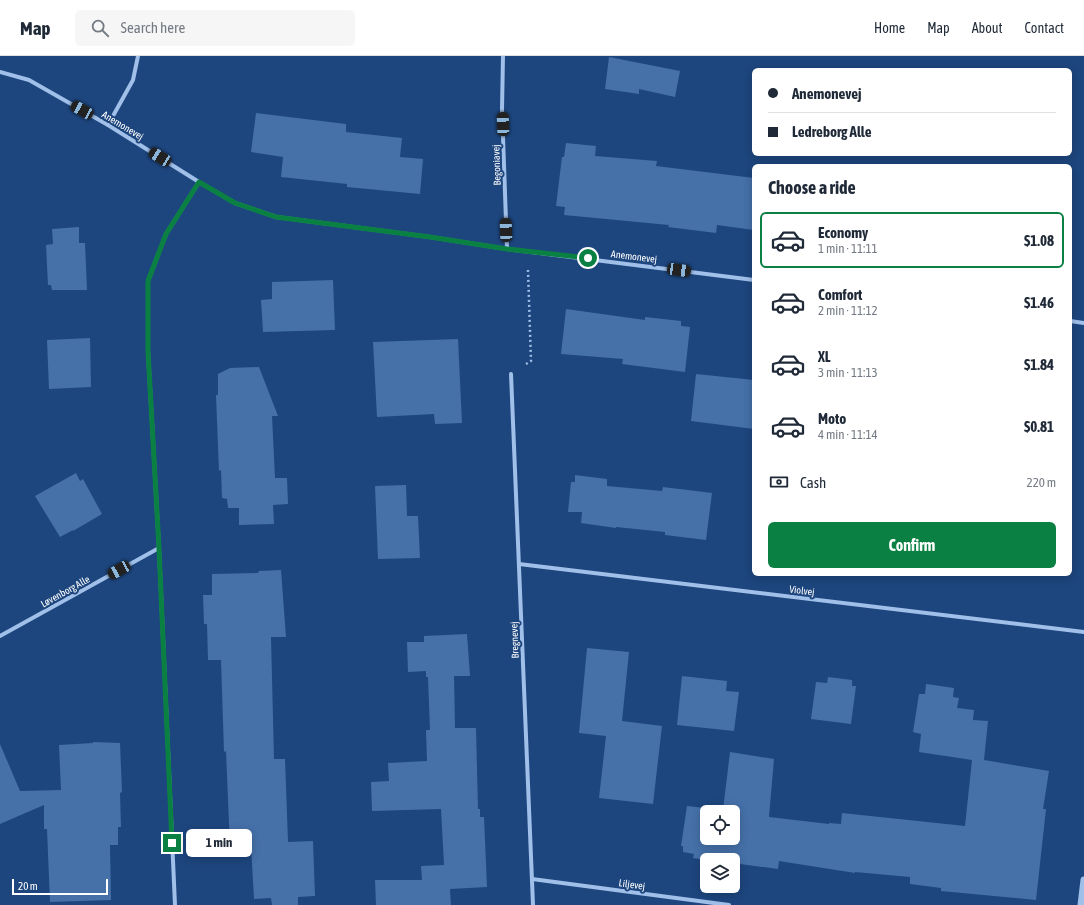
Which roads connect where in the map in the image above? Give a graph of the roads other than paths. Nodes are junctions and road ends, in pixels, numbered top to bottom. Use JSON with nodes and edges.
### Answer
{"nodes":[{"id":1,"x":138,"y":56,"type":"edge"},
{"id":2,"x":503,"y":56,"type":"edge"},
{"id":3,"x":0,"y":72,"type":"edge"},
{"id":4,"x":108,"y":125,"type":"junction"},
{"id":5,"x":199,"y":182,"type":"junction"},
{"id":6,"x":507,"y":249,"type":"junction"},
{"id":7,"x":752,"y":280,"type":"edge"},
{"id":8,"x":1072,"y":321,"type":"edge"},
{"id":9,"x":1084,"y":323,"type":"edge"},
{"id":10,"x":511,"y":374,"type":"dead end"},
{"id":11,"x":159,"y":548,"type":"junction"},
{"id":12,"x":519,"y":564,"type":"junction"},
{"id":13,"x":1084,"y":632,"type":"edge"},
{"id":14,"x":0,"y":636,"type":"edge"},
{"id":15,"x":532,"y":878,"type":"junction"},
{"id":16,"x":1084,"y":880,"type":"edge"},
{"id":17,"x":175,"y":905,"type":"edge"},
{"id":18,"x":533,"y":905,"type":"edge"},
{"id":19,"x":729,"y":905,"type":"edge"},
{"id":20,"x":1081,"y":905,"type":"edge"}],
"edges":[{"from":1,"to":4,"type":"street"},
{"from":2,"to":6,"type":"street","name":"Begoniavej"},
{"from":3,"to":4,"type":"street","name":"Anemonevej"},
{"from":4,"to":5,"type":"street","name":"Anemonevej"},
{"from":5,"to":6,"type":"street","name":"Anemonevej"},
{"from":5,"to":11,"type":"street"},
{"from":6,"to":7,"type":"street","name":"Anemonevej"},
{"from":8,"to":9,"type":"street"},
{"from":10,"to":12,"type":"street","name":"Bregnevej"},
{"from":11,"to":14,"type":"street","name":"Løvenborg Alle"},
{"from":11,"to":17,"type":"street"},
{"from":12,"to":13,"type":"street","name":"Violvej"},
{"from":12,"to":15,"type":"street","name":"Bregnevej"},
{"from":15,"to":18,"type":"street","name":"Bregnevej"},
{"from":15,"to":19,"type":"street","name":"Liljevej"},
{"from":16,"to":20,"type":"street"}]}
